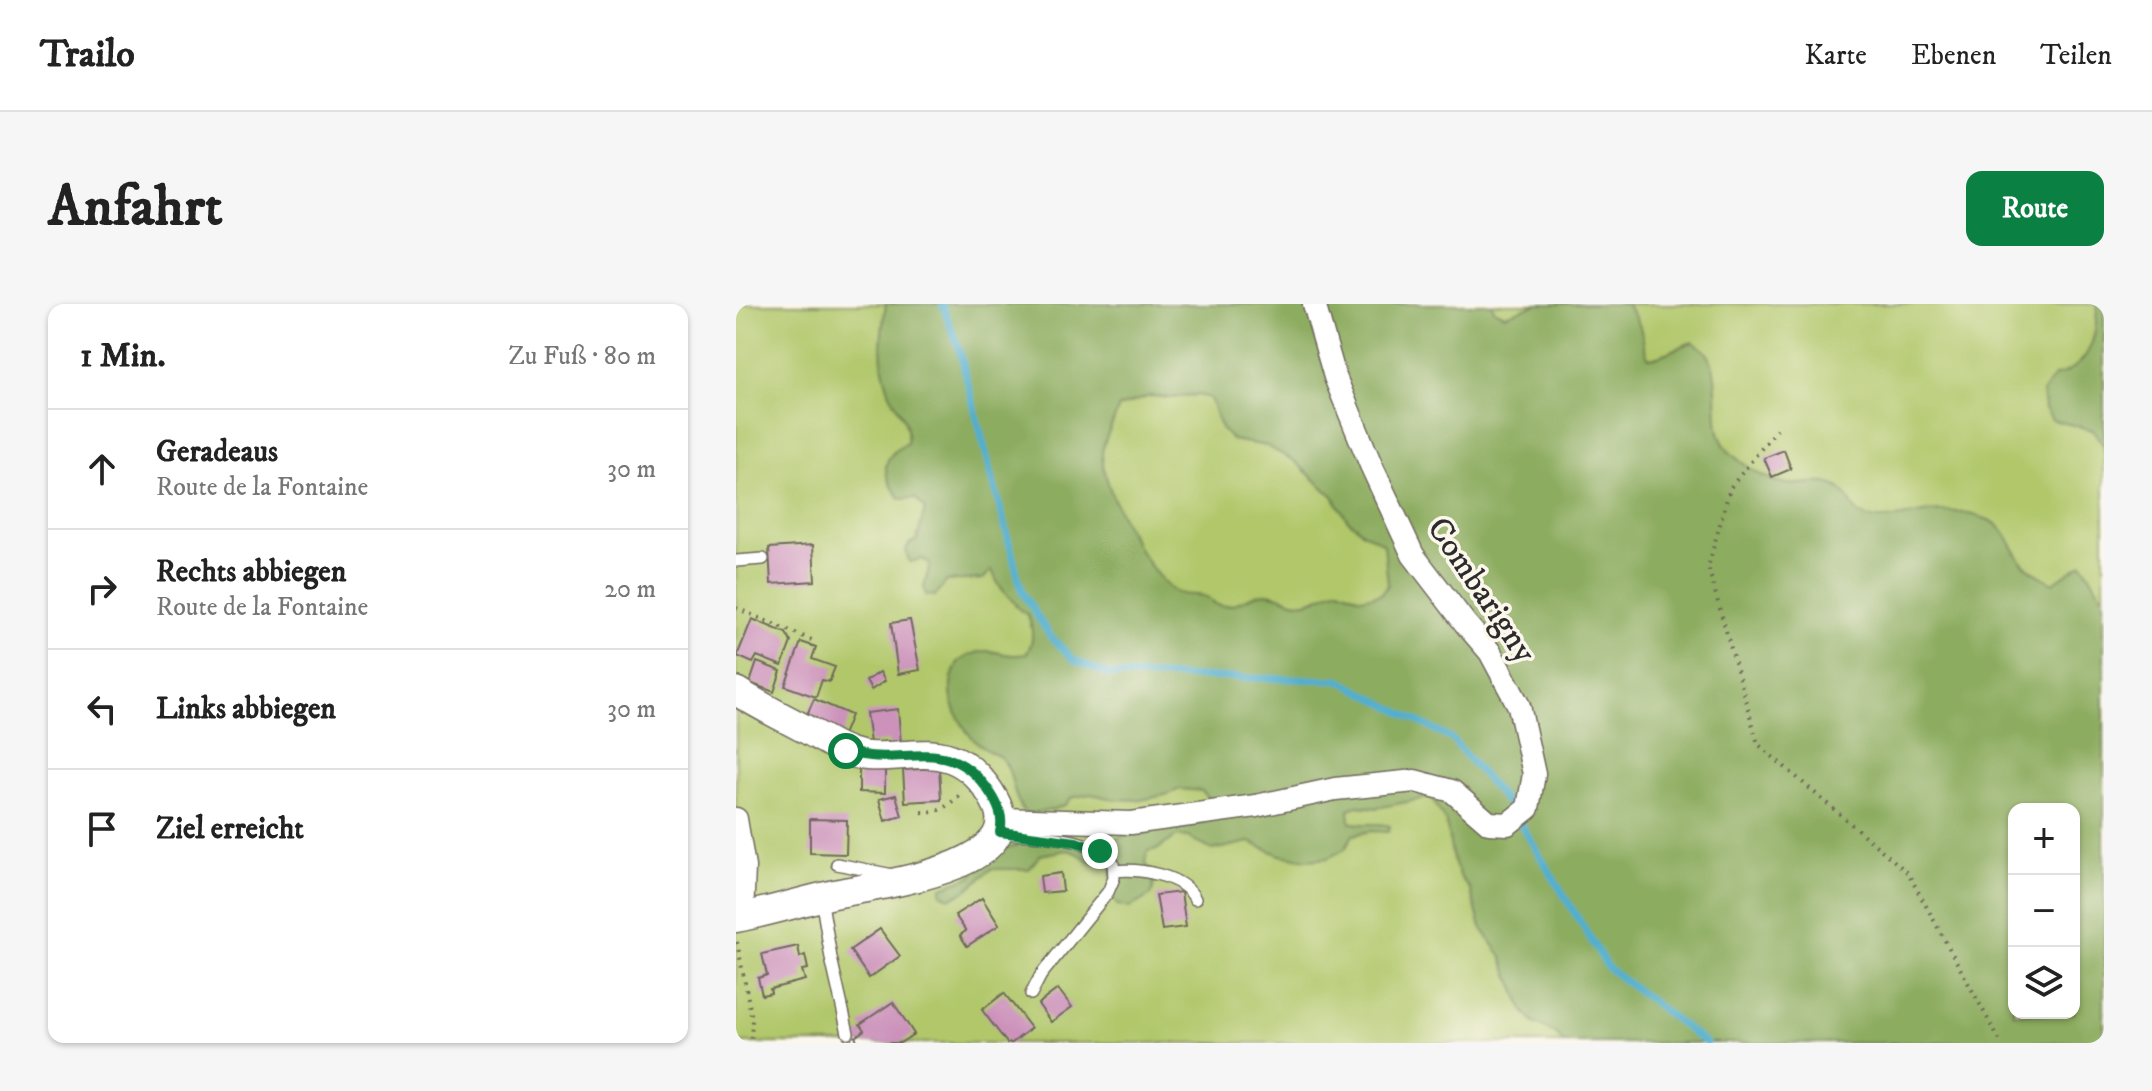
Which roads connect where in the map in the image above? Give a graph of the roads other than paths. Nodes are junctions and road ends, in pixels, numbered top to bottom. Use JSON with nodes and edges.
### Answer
{"nodes":[{"id":1,"x":1314,"y":304,"type":"edge"},
{"id":2,"x":763,"y":559,"type":"dead end"},
{"id":3,"x":736,"y":561,"type":"edge"},
{"id":4,"x":736,"y":691,"type":"edge"},
{"id":5,"x":736,"y":819,"type":"edge"},
{"id":6,"x":1001,"y":826,"type":"junction"},
{"id":7,"x":837,"y":864,"type":"dead end"},
{"id":8,"x":1114,"y":871,"type":"junction"},
{"id":9,"x":899,"y":882,"type":"junction"},
{"id":10,"x":821,"y":897,"type":"junction"},
{"id":11,"x":1195,"y":899,"type":"dead end"},
{"id":12,"x":738,"y":924,"type":"edge"},
{"id":13,"x":1031,"y":994,"type":"dead end"},
{"id":14,"x":848,"y":1033,"type":"dead end"}],
"edges":[{"from":1,"to":6,"type":"street","name":"Combarigny"},
{"from":2,"to":3,"type":"lane"},
{"from":4,"to":6,"type":"street"},
{"from":5,"to":12,"type":"street"},
{"from":6,"to":8,"type":"lane"},
{"from":6,"to":9,"type":"street"},
{"from":7,"to":9,"type":"lane"},
{"from":8,"to":11,"type":"lane"},
{"from":8,"to":13,"type":"lane"},
{"from":9,"to":10,"type":"street"},
{"from":10,"to":12,"type":"street"},
{"from":10,"to":14,"type":"lane"}]}
